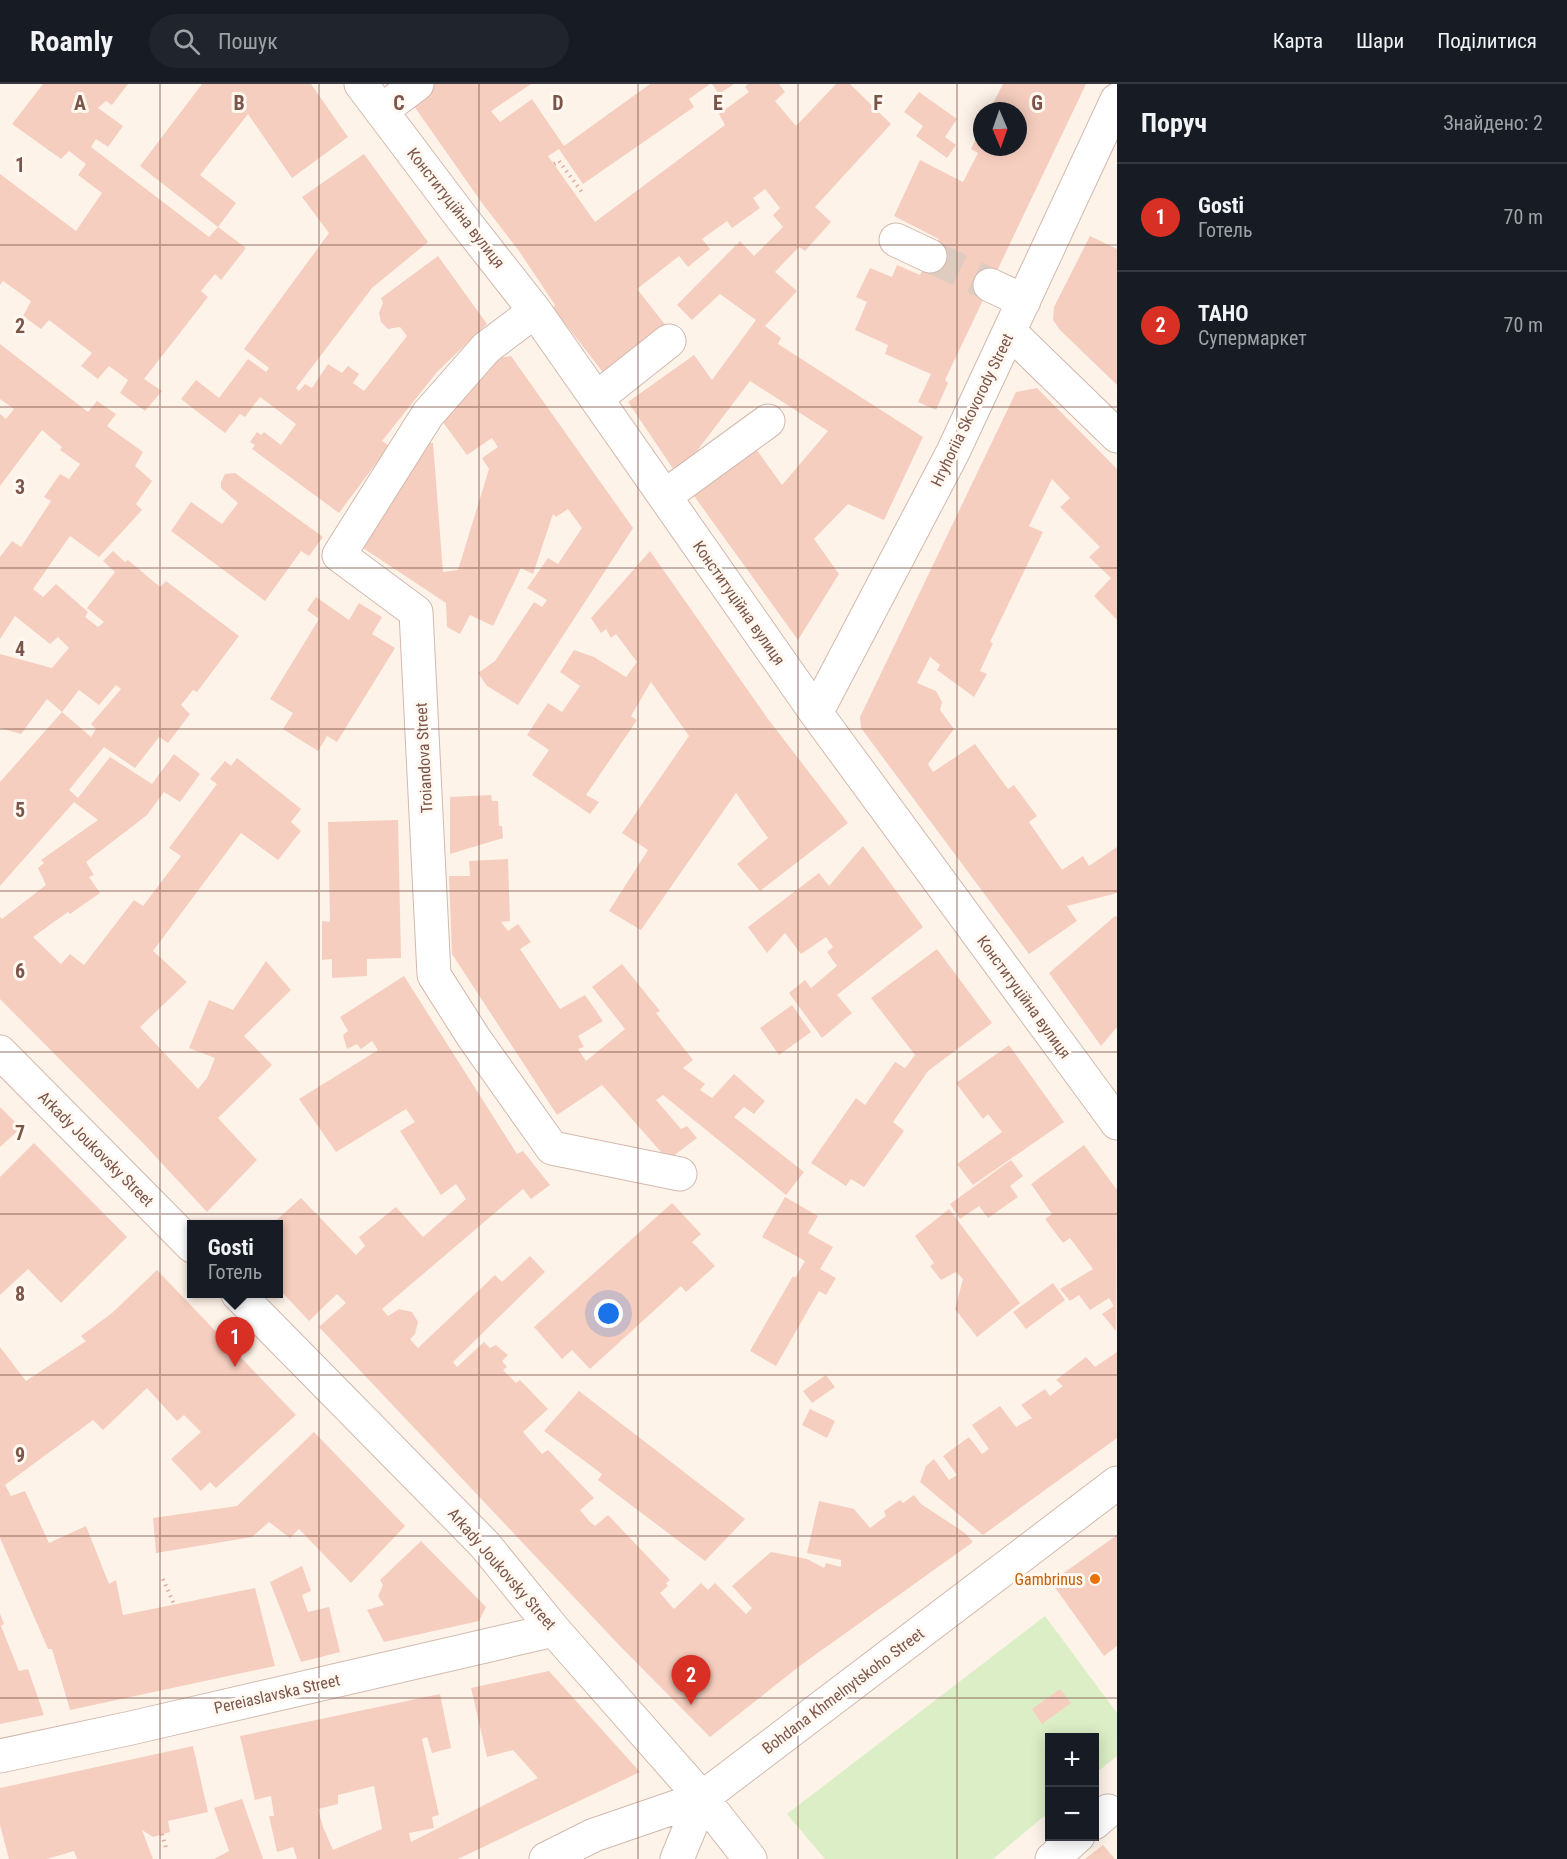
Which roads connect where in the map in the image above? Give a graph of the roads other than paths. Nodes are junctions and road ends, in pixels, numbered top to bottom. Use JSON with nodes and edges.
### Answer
{"nodes":[{"id":1,"x":361,"y":84,"type":"edge"},
{"id":2,"x":417,"y":84,"type":"edge"},
{"id":3,"x":1117,"y":100,"type":"edge"},
{"id":4,"x":381,"y":111,"type":"junction"},
{"id":5,"x":896,"y":240,"type":"dead end"},
{"id":6,"x":930,"y":256,"type":"tunnel mouth"},
{"id":7,"x":990,"y":285,"type":"tunnel mouth"},
{"id":8,"x":1024,"y":301,"type":"junction"},
{"id":9,"x":535,"y":311,"type":"junction"},
{"id":10,"x":1010,"y":332,"type":"junction"},
{"id":11,"x":669,"y":341,"type":"dead end"},
{"id":12,"x":597,"y":398,"type":"junction"},
{"id":13,"x":768,"y":421,"type":"dead end"},
{"id":14,"x":1117,"y":436,"type":"edge"},
{"id":15,"x":665,"y":496,"type":"junction"},
{"id":16,"x":816,"y":713,"type":"junction"},
{"id":17,"x":0,"y":1052,"type":"edge"},
{"id":18,"x":1117,"y":1123,"type":"edge"},
{"id":19,"x":680,"y":1174,"type":"dead end"},
{"id":20,"x":187,"y":1241,"type":"edge"},
{"id":21,"x":243,"y":1298,"type":"edge"},
{"id":22,"x":1117,"y":1483,"type":"edge"},
{"id":23,"x":554,"y":1630,"type":"junction"},
{"id":24,"x":0,"y":1756,"type":"edge"},
{"id":25,"x":702,"y":1798,"type":"junction"},
{"id":26,"x":1072,"y":1841,"type":"edge"},
{"id":27,"x":546,"y":1859,"type":"edge"},
{"id":28,"x":677,"y":1859,"type":"edge"},
{"id":29,"x":750,"y":1859,"type":"edge"},
{"id":30,"x":1052,"y":1859,"type":"edge"}],
"edges":[{"from":1,"to":4,"type":"street","name":"Конституційна вулиця"},
{"from":2,"to":4,"type":"street"},
{"from":3,"to":8,"type":"street","name":"Hryhoriia Skovorody Street"},
{"from":4,"to":9,"type":"street","name":"Конституційна вулиця"},
{"from":5,"to":6,"type":"street"},
{"from":7,"to":8,"type":"street"},
{"from":8,"to":10,"type":"street","name":"Hryhoriia Skovorody Street"},
{"from":9,"to":12,"type":"street","name":"Конституційна вулиця"},
{"from":9,"to":19,"type":"street","name":"Troiandova Street"},
{"from":10,"to":14,"type":"street"},
{"from":10,"to":16,"type":"street","name":"Hryhoriia Skovorody Street"},
{"from":11,"to":12,"type":"street"},
{"from":12,"to":15,"type":"street","name":"Конституційна вулиця"},
{"from":13,"to":15,"type":"street"},
{"from":15,"to":16,"type":"street","name":"Конституційна вулиця"},
{"from":16,"to":18,"type":"street","name":"Конституційна вулиця"},
{"from":17,"to":20,"type":"street","name":"Arkady Joukovsky Street"},
{"from":21,"to":23,"type":"street","name":"Arkady Joukovsky Street"},
{"from":22,"to":25,"type":"street","name":"Bohdana Khmelnytskoho Street"},
{"from":23,"to":24,"type":"street","name":"Pereiaslavska Street"},
{"from":23,"to":25,"type":"street","name":"Arkady Joukovsky Street"},
{"from":25,"to":27,"type":"street","name":"Bohdana Khmelnytskoho Street"},
{"from":25,"to":28,"type":"street"},
{"from":25,"to":29,"type":"street","name":"Arkady Joukovsky Street"},
{"from":26,"to":30,"type":"street"}]}
